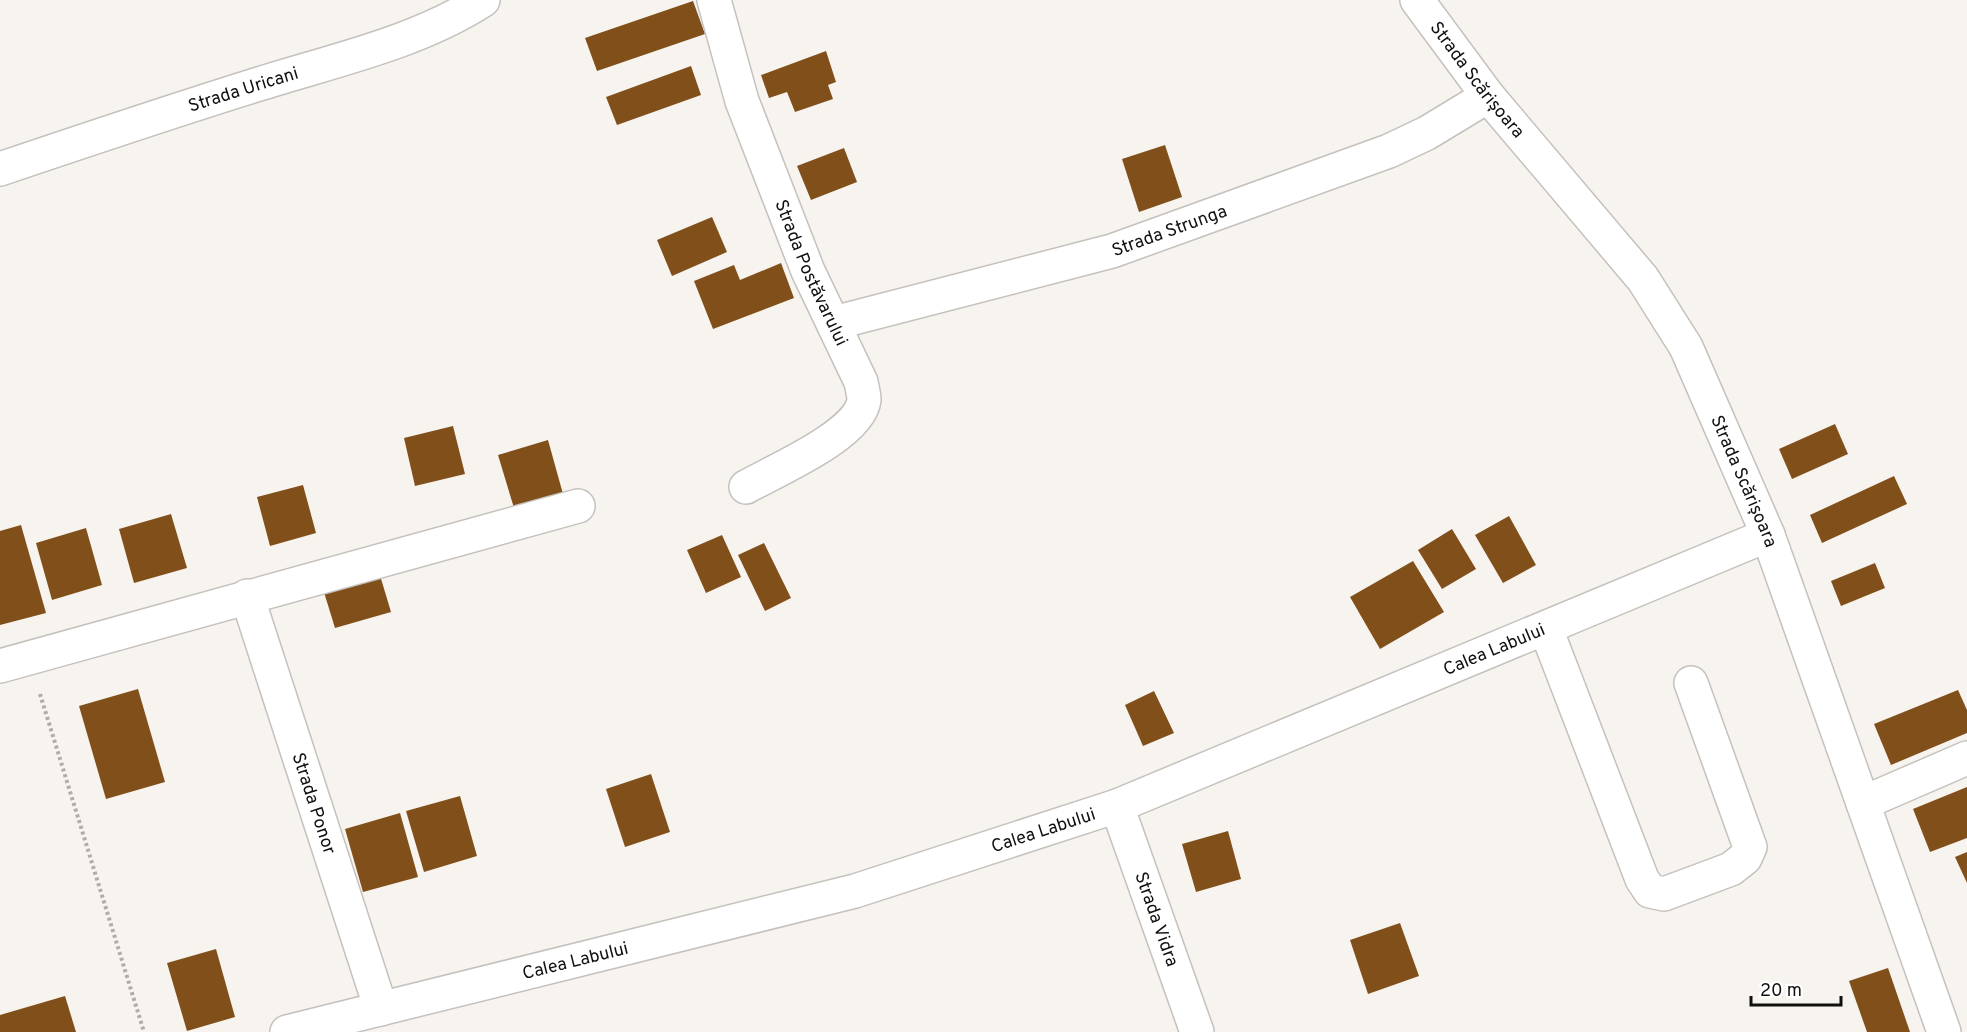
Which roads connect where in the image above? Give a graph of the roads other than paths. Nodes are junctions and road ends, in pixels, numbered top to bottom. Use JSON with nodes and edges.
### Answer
{"nodes":[{"id":1,"x":483,"y":0,"type":"edge"},
{"id":2,"x":714,"y":0,"type":"edge"},
{"id":3,"x":1417,"y":0,"type":"edge"},
{"id":4,"x":1488,"y":96,"type":"junction"},
{"id":5,"x":0,"y":169,"type":"edge"},
{"id":6,"x":834,"y":323,"type":"junction"},
{"id":7,"x":746,"y":487,"type":"dead end"},
{"id":8,"x":578,"y":506,"type":"dead end"},
{"id":9,"x":1768,"y":535,"type":"junction"},
{"id":10,"x":247,"y":597,"type":"junction"},
{"id":11,"x":1546,"y":629,"type":"junction"},
{"id":12,"x":0,"y":666,"type":"edge"},
{"id":13,"x":1691,"y":683,"type":"dead end"},
{"id":14,"x":1967,"y":758,"type":"edge"},
{"id":15,"x":1863,"y":803,"type":"junction"},
{"id":16,"x":1116,"y":806,"type":"junction"},
{"id":17,"x":381,"y":1009,"type":"junction"},
{"id":18,"x":289,"y":1032,"type":"edge"},
{"id":19,"x":1197,"y":1032,"type":"edge"},
{"id":20,"x":1944,"y":1032,"type":"edge"}],
"edges":[{"from":1,"to":5,"type":"street","name":"Strada Uricani"},
{"from":2,"to":6,"type":"street","name":"Strada Postăvarului"},
{"from":3,"to":4,"type":"street","name":"Strada Scărișoara"},
{"from":4,"to":6,"type":"street","name":"Strada Strunga"},
{"from":4,"to":9,"type":"street","name":"Strada Scărișoara"},
{"from":6,"to":7,"type":"street","name":"Strada Postăvarului"},
{"from":8,"to":10,"type":"street"},
{"from":9,"to":11,"type":"street","name":"Calea Labului"},
{"from":9,"to":15,"type":"street","name":"Strada Scărișoara"},
{"from":10,"to":12,"type":"street"},
{"from":10,"to":17,"type":"street","name":"Strada Ponor"},
{"from":11,"to":13,"type":"street"},
{"from":11,"to":16,"type":"street","name":"Calea Labului"},
{"from":14,"to":15,"type":"street"},
{"from":15,"to":20,"type":"street","name":"Strada Scărișoara"},
{"from":16,"to":17,"type":"street","name":"Calea Labului"},
{"from":16,"to":19,"type":"street","name":"Strada Vidra"},
{"from":17,"to":18,"type":"street","name":"Calea Labului"}]}
